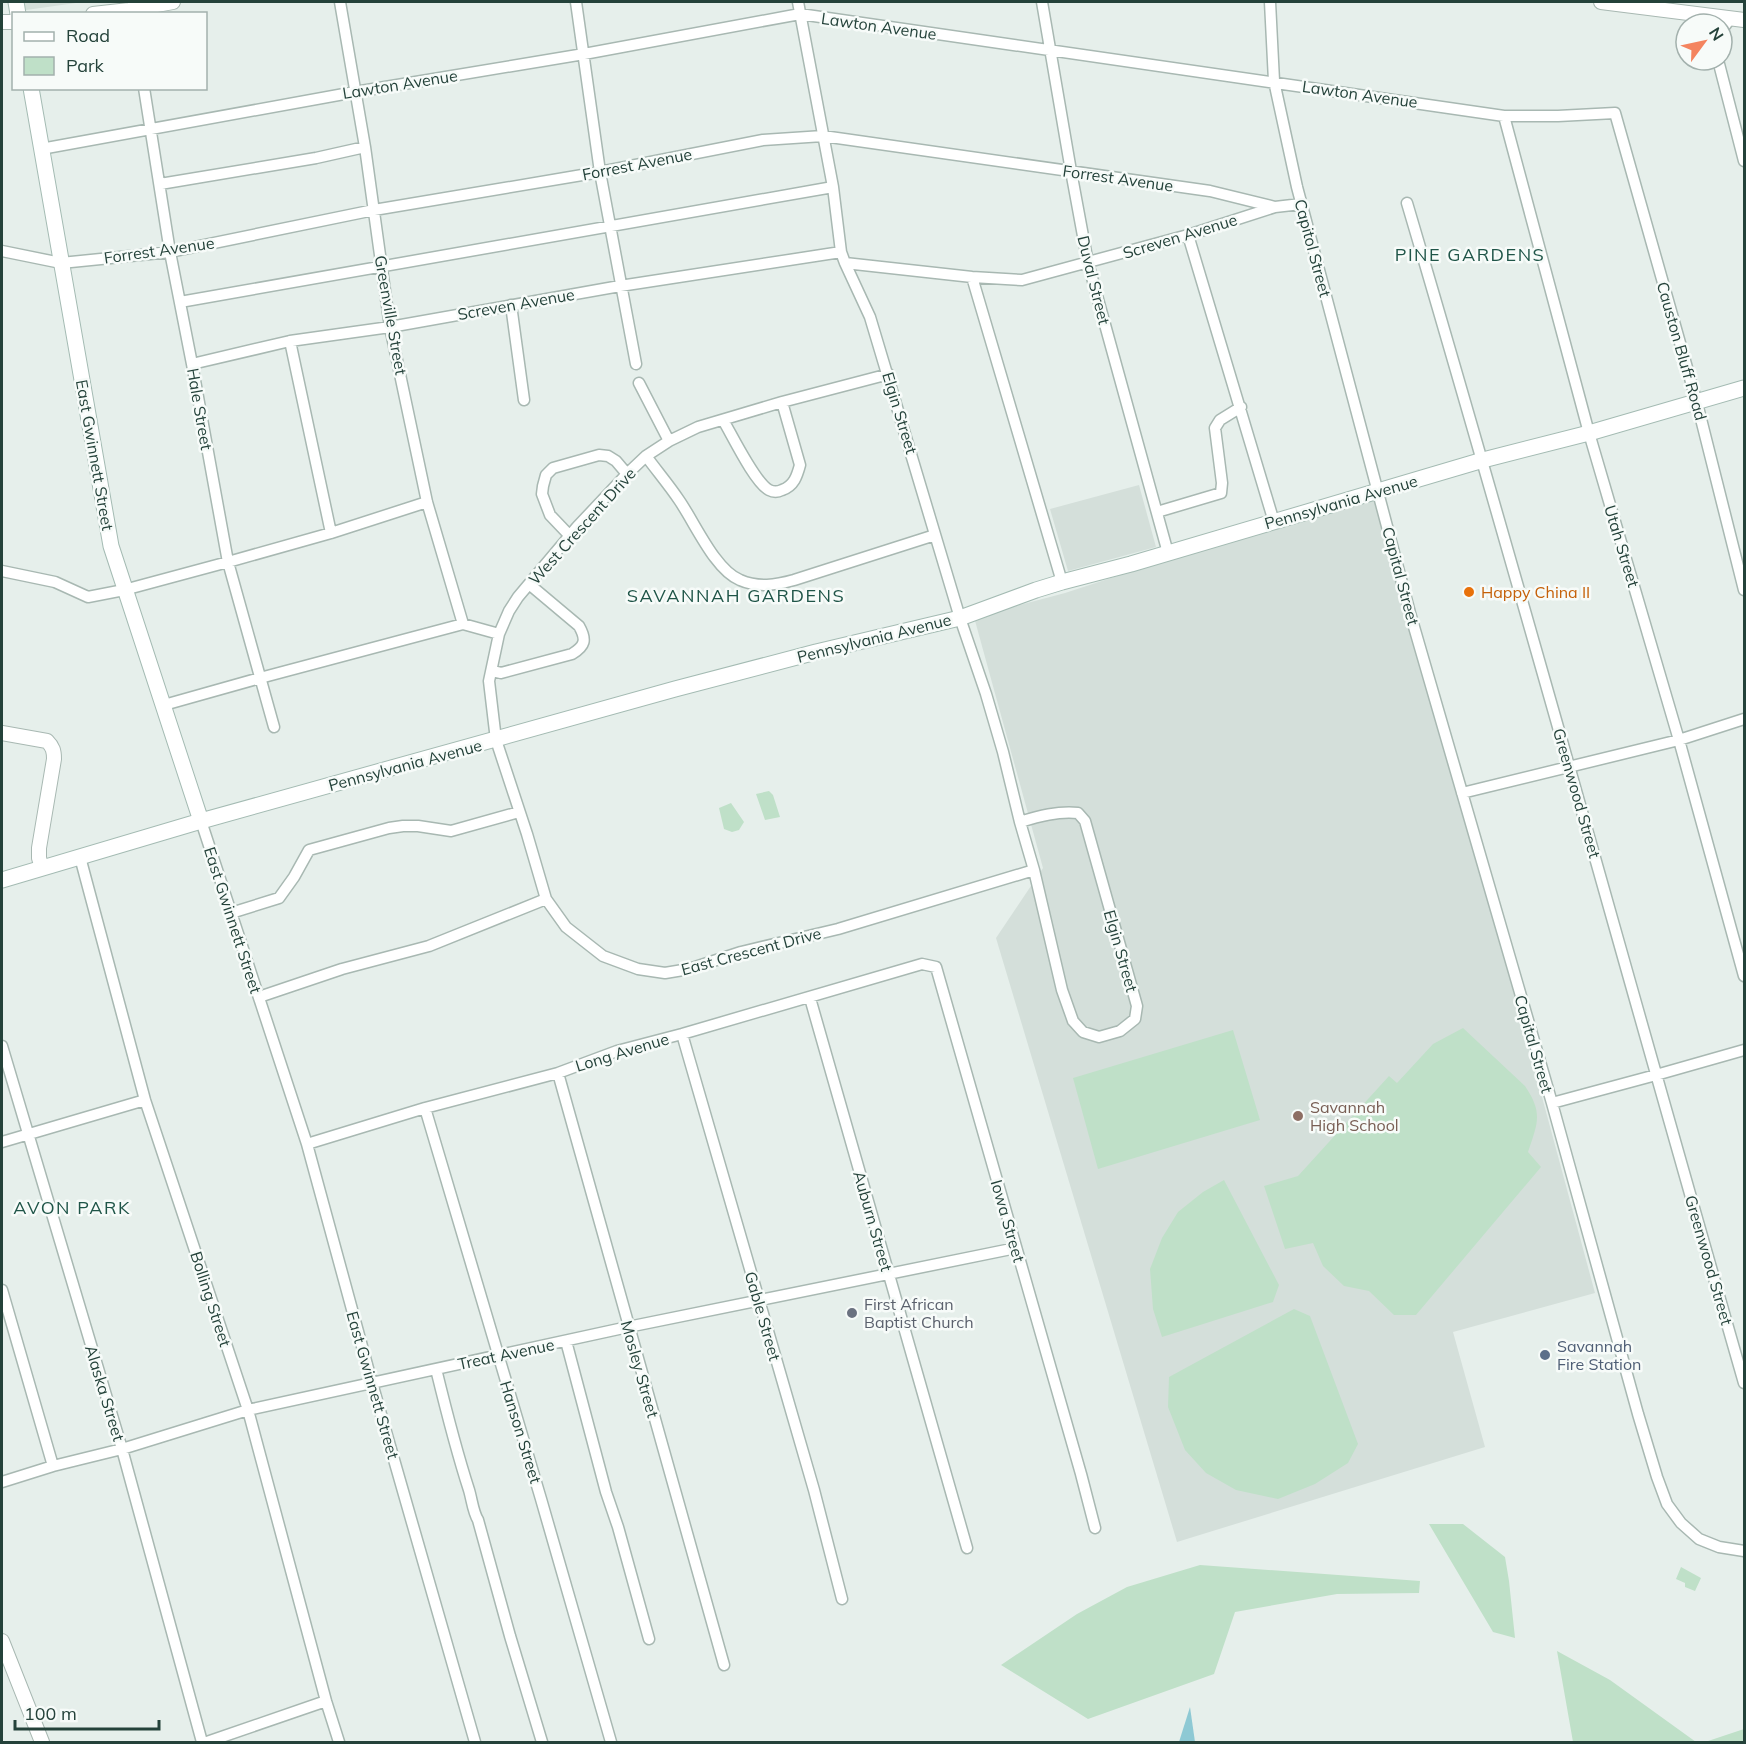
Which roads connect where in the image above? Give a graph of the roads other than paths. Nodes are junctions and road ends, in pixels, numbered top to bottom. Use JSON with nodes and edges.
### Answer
{"nodes":[{"id":1,"x":172,"y":2,"type":"edge"},
{"id":2,"x":340,"y":2,"type":"edge"},
{"id":3,"x":576,"y":2,"type":"edge"},
{"id":4,"x":798,"y":2,"type":"edge"},
{"id":5,"x":1042,"y":2,"type":"edge"},
{"id":6,"x":1270,"y":2,"type":"edge"},
{"id":7,"x":1601,"y":2,"type":"edge"},
{"id":8,"x":130,"y":12,"type":"edge"},
{"id":9,"x":1677,"y":12,"type":"edge"},
{"id":10,"x":800,"y":14,"type":"junction"},
{"id":11,"x":1051,"y":51,"type":"junction"},
{"id":12,"x":584,"y":54,"type":"junction"},
{"id":13,"x":1721,"y":72,"type":"edge"},
{"id":14,"x":1274,"y":81,"type":"junction"},
{"id":15,"x":31,"y":90,"type":"edge"},
{"id":16,"x":144,"y":90,"type":"edge"},
{"id":17,"x":355,"y":92,"type":"junction"},
{"id":18,"x":1616,"y":113,"type":"joint"},
{"id":19,"x":1504,"y":116,"type":"junction"},
{"id":20,"x":150,"y":128,"type":"junction"},
{"id":21,"x":823,"y":136,"type":"junction"},
{"id":22,"x":365,"y":147,"type":"junction"},
{"id":23,"x":41,"y":148,"type":"junction"},
{"id":24,"x":1744,"y":161,"type":"edge"},
{"id":25,"x":1071,"y":171,"type":"junction"},
{"id":26,"x":600,"y":172,"type":"junction"},
{"id":27,"x":159,"y":184,"type":"junction"},
{"id":28,"x":833,"y":187,"type":"junction"},
{"id":29,"x":1407,"y":203,"type":"dead end"},
{"id":30,"x":1301,"y":204,"type":"junction"},
{"id":31,"x":1275,"y":207,"type":"junction"},
{"id":32,"x":374,"y":210,"type":"junction"},
{"id":33,"x":610,"y":226,"type":"junction"},
{"id":34,"x":1188,"y":235,"type":"junction"},
{"id":35,"x":2,"y":251,"type":"edge"},
{"id":36,"x":170,"y":252,"type":"junction"},
{"id":37,"x":843,"y":257,"type":"junction"},
{"id":38,"x":61,"y":263,"type":"junction"},
{"id":39,"x":1088,"y":263,"type":"junction"},
{"id":40,"x":382,"y":267,"type":"junction"},
{"id":41,"x":972,"y":277,"type":"junction"},
{"id":42,"x":621,"y":286,"type":"junction"},
{"id":43,"x":180,"y":302,"type":"junction"},
{"id":44,"x":511,"y":305,"type":"junction"},
{"id":45,"x":390,"y":327,"type":"junction"},
{"id":46,"x":290,"y":341,"type":"junction"},
{"id":47,"x":192,"y":364,"type":"junction"},
{"id":48,"x":636,"y":364,"type":"dead end"},
{"id":49,"x":889,"y":374,"type":"junction"},
{"id":50,"x":639,"y":383,"type":"dead end"},
{"id":51,"x":1744,"y":388,"type":"edge"},
{"id":52,"x":524,"y":400,"type":"dead end"},
{"id":53,"x":782,"y":402,"type":"junction"},
{"id":54,"x":1698,"y":403,"type":"junction"},
{"id":55,"x":1241,"y":407,"type":"junction"},
{"id":56,"x":723,"y":420,"type":"junction"},
{"id":57,"x":1588,"y":434,"type":"junction"},
{"id":58,"x":669,"y":441,"type":"junction"},
{"id":59,"x":646,"y":456,"type":"junction"},
{"id":60,"x":1483,"y":460,"type":"junction"},
{"id":61,"x":627,"y":474,"type":"junction"},
{"id":62,"x":1378,"y":491,"type":"junction"},
{"id":63,"x":428,"y":502,"type":"junction"},
{"id":64,"x":1157,"y":512,"type":"junction"},
{"id":65,"x":1274,"y":522,"type":"junction"},
{"id":66,"x":331,"y":533,"type":"junction"},
{"id":67,"x":935,"y":535,"type":"junction"},
{"id":68,"x":570,"y":536,"type":"junction"},
{"id":69,"x":1168,"y":553,"type":"junction"},
{"id":70,"x":228,"y":562,"type":"junction"},
{"id":71,"x":2,"y":571,"type":"edge"},
{"id":72,"x":1062,"y":582,"type":"junction"},
{"id":73,"x":529,"y":584,"type":"junction"},
{"id":74,"x":124,"y":590,"type":"junction"},
{"id":75,"x":1744,"y":590,"type":"edge"},
{"id":76,"x":960,"y":618,"type":"junction"},
{"id":77,"x":463,"y":624,"type":"junction"},
{"id":78,"x":499,"y":634,"type":"junction"},
{"id":79,"x":492,"y":671,"type":"junction"},
{"id":80,"x":260,"y":678,"type":"junction"},
{"id":81,"x":164,"y":705,"type":"junction"},
{"id":82,"x":1744,"y":719,"type":"edge"},
{"id":83,"x":274,"y":727,"type":"dead end"},
{"id":84,"x":2,"y":733,"type":"edge"},
{"id":85,"x":496,"y":740,"type":"junction"},
{"id":86,"x":1679,"y":740,"type":"junction"},
{"id":87,"x":1570,"y":768,"type":"junction"},
{"id":88,"x":1462,"y":794,"type":"junction"},
{"id":89,"x":519,"y":812,"type":"junction"},
{"id":90,"x":201,"y":821,"type":"junction"},
{"id":91,"x":1020,"y":822,"type":"junction"},
{"id":92,"x":80,"y":857,"type":"junction"},
{"id":93,"x":42,"y":868,"type":"junction"},
{"id":94,"x":1034,"y":870,"type":"junction"},
{"id":95,"x":2,"y":880,"type":"edge"},
{"id":96,"x":546,"y":899,"type":"junction"},
{"id":97,"x":231,"y":913,"type":"junction"},
{"id":98,"x":936,"y":967,"type":"joint"},
{"id":99,"x":1744,"y":976,"type":"edge"},
{"id":100,"x":259,"y":997,"type":"junction"},
{"id":101,"x":810,"y":998,"type":"junction"},
{"id":102,"x":682,"y":1034,"type":"junction"},
{"id":103,"x":2,"y":1046,"type":"edge"},
{"id":104,"x":1744,"y":1050,"type":"edge"},
{"id":105,"x":558,"y":1072,"type":"junction"},
{"id":106,"x":1656,"y":1076,"type":"junction"},
{"id":107,"x":145,"y":1100,"type":"junction"},
{"id":108,"x":1552,"y":1102,"type":"junction"},
{"id":109,"x":425,"y":1107,"type":"junction"},
{"id":110,"x":29,"y":1135,"type":"junction"},
{"id":111,"x":2,"y":1142,"type":"edge"},
{"id":112,"x":308,"y":1144,"type":"junction"},
{"id":113,"x":1016,"y":1248,"type":"junction"},
{"id":114,"x":888,"y":1275,"type":"junction"},
{"id":115,"x":2,"y":1290,"type":"edge"},
{"id":116,"x":758,"y":1302,"type":"junction"},
{"id":117,"x":628,"y":1328,"type":"junction"},
{"id":118,"x":566,"y":1341,"type":"junction"},
{"id":119,"x":498,"y":1356,"type":"junction"},
{"id":120,"x":436,"y":1369,"type":"junction"},
{"id":121,"x":372,"y":1383,"type":"junction"},
{"id":122,"x":1744,"y":1383,"type":"edge"},
{"id":123,"x":248,"y":1410,"type":"junction"},
{"id":124,"x":122,"y":1449,"type":"junction"},
{"id":125,"x":52,"y":1466,"type":"junction"},
{"id":126,"x":2,"y":1482,"type":"edge"},
{"id":127,"x":1095,"y":1528,"type":"dead end"},
{"id":128,"x":967,"y":1548,"type":"dead end"},
{"id":129,"x":1744,"y":1551,"type":"edge"},
{"id":130,"x":842,"y":1599,"type":"dead end"},
{"id":131,"x":649,"y":1639,"type":"dead end"},
{"id":132,"x":2,"y":1641,"type":"edge"},
{"id":133,"x":724,"y":1665,"type":"dead end"},
{"id":134,"x":326,"y":1701,"type":"junction"},
{"id":135,"x":42,"y":1743,"type":"edge"},
{"id":136,"x":202,"y":1743,"type":"edge"},
{"id":137,"x":207,"y":1743,"type":"edge"},
{"id":138,"x":339,"y":1743,"type":"edge"},
{"id":139,"x":475,"y":1743,"type":"edge"},
{"id":140,"x":542,"y":1743,"type":"edge"},
{"id":141,"x":611,"y":1743,"type":"edge"}],
"edges":[{"from":1,"to":8,"type":"street"},
{"from":2,"to":17,"type":"street","name":"Greenville Street"},
{"from":3,"to":12,"type":"street"},
{"from":4,"to":10,"type":"street","name":"Elgin Street"},
{"from":5,"to":11,"type":"street","name":"Duval Street"},
{"from":6,"to":14,"type":"street","name":"Capitol Street"},
{"from":7,"to":9,"type":"street"},
{"from":10,"to":11,"type":"street","name":"Lawton Avenue"},
{"from":10,"to":12,"type":"street","name":"Lawton Avenue"},
{"from":10,"to":21,"type":"street","name":"Elgin Street"},
{"from":11,"to":14,"type":"street","name":"Lawton Avenue"},
{"from":11,"to":25,"type":"street","name":"Duval Street"},
{"from":12,"to":17,"type":"street","name":"Lawton Avenue"},
{"from":12,"to":26,"type":"street"},
{"from":13,"to":24,"type":"street"},
{"from":14,"to":19,"type":"street","name":"Lawton Avenue"},
{"from":14,"to":30,"type":"street","name":"Capitol Street"},
{"from":15,"to":23,"type":"main road","name":"East Gwinnett Street"},
{"from":16,"to":20,"type":"street","name":"Hale Street"},
{"from":17,"to":20,"type":"street","name":"Lawton Avenue"},
{"from":17,"to":22,"type":"street","name":"Greenville Street"},
{"from":18,"to":19,"type":"street","name":"Lawton Avenue"},
{"from":18,"to":54,"type":"street","name":"Causton Bluff Road"},
{"from":19,"to":57,"type":"street","name":"Utah Street"},
{"from":20,"to":23,"type":"street","name":"Lawton Avenue"},
{"from":20,"to":27,"type":"street","name":"Hale Street"},
{"from":21,"to":25,"type":"street","name":"Forrest Avenue"},
{"from":21,"to":26,"type":"street","name":"Forrest Avenue"},
{"from":21,"to":28,"type":"street","name":"Elgin Street"},
{"from":22,"to":27,"type":"street"},
{"from":22,"to":32,"type":"street","name":"Greenville Street"},
{"from":23,"to":38,"type":"main road","name":"East Gwinnett Street"},
{"from":25,"to":31,"type":"street","name":"Forrest Avenue"},
{"from":25,"to":39,"type":"street","name":"Duval Street"},
{"from":26,"to":32,"type":"street","name":"Forrest Avenue"},
{"from":26,"to":33,"type":"street"},
{"from":27,"to":36,"type":"street","name":"Hale Street"},
{"from":28,"to":33,"type":"street"},
{"from":28,"to":37,"type":"street","name":"Elgin Street"},
{"from":29,"to":60,"type":"street","name":"Greenwood Street"},
{"from":30,"to":31,"type":"street","name":"Screven Avenue"},
{"from":30,"to":62,"type":"street","name":"Capitol Street"},
{"from":31,"to":34,"type":"street","name":"Screven Avenue"},
{"from":32,"to":36,"type":"street","name":"Forrest Avenue"},
{"from":32,"to":40,"type":"street","name":"Greenville Street"},
{"from":33,"to":40,"type":"street"},
{"from":33,"to":42,"type":"street"},
{"from":34,"to":39,"type":"street","name":"Screven Avenue"},
{"from":34,"to":55,"type":"street"},
{"from":35,"to":38,"type":"street","name":"Forrest Avenue"},
{"from":36,"to":38,"type":"street","name":"Forrest Avenue"},
{"from":36,"to":43,"type":"street","name":"Hale Street"},
{"from":37,"to":41,"type":"street","name":"Screven Avenue"},
{"from":37,"to":42,"type":"street","name":"Screven Avenue"},
{"from":37,"to":49,"type":"street","name":"Elgin Street"},
{"from":38,"to":74,"type":"main road","name":"East Gwinnett Street"},
{"from":39,"to":41,"type":"street","name":"Screven Avenue"},
{"from":39,"to":64,"type":"street","name":"Duval Street"},
{"from":40,"to":43,"type":"street"},
{"from":40,"to":45,"type":"street","name":"Greenville Street"},
{"from":41,"to":72,"type":"street"},
{"from":42,"to":44,"type":"street","name":"Screven Avenue"},
{"from":42,"to":48,"type":"street"},
{"from":43,"to":47,"type":"street","name":"Hale Street"},
{"from":44,"to":45,"type":"street","name":"Screven Avenue"},
{"from":44,"to":52,"type":"street"},
{"from":45,"to":46,"type":"street","name":"Screven Avenue"},
{"from":45,"to":63,"type":"street","name":"Greenville Street"},
{"from":46,"to":47,"type":"street","name":"Screven Avenue"},
{"from":46,"to":66,"type":"street"},
{"from":47,"to":70,"type":"street","name":"Hale Street"},
{"from":49,"to":53,"type":"street","name":"West Crescent Drive"},
{"from":49,"to":67,"type":"street","name":"Elgin Street"},
{"from":50,"to":58,"type":"street"},
{"from":51,"to":54,"type":"main road","name":"Pennsylvania Avenue"},
{"from":53,"to":56,"type":"street","name":"West Crescent Drive"},
{"from":53,"to":56,"type":"street"},
{"from":54,"to":57,"type":"main road","name":"Pennsylvania Avenue"},
{"from":54,"to":75,"type":"street","name":"Causton Bluff Road"},
{"from":55,"to":64,"type":"street"},
{"from":55,"to":65,"type":"street"},
{"from":56,"to":58,"type":"street","name":"West Crescent Drive"},
{"from":57,"to":60,"type":"main road","name":"Pennsylvania Avenue"},
{"from":57,"to":86,"type":"street","name":"Utah Street"},
{"from":58,"to":59,"type":"street","name":"West Crescent Drive"},
{"from":59,"to":61,"type":"street","name":"West Crescent Drive"},
{"from":59,"to":67,"type":"street"},
{"from":60,"to":62,"type":"main road","name":"Pennsylvania Avenue"},
{"from":60,"to":87,"type":"street","name":"Greenwood Street"},
{"from":61,"to":68,"type":"street","name":"West Crescent Drive"},
{"from":61,"to":68,"type":"street"},
{"from":62,"to":65,"type":"main road","name":"Pennsylvania Avenue"},
{"from":62,"to":88,"type":"street","name":"Capital Street"},
{"from":63,"to":66,"type":"street"},
{"from":63,"to":77,"type":"street","name":"Greenville Street"},
{"from":64,"to":69,"type":"street","name":"Duval Street"},
{"from":65,"to":69,"type":"main road","name":"Pennsylvania Avenue"},
{"from":66,"to":70,"type":"street"},
{"from":67,"to":76,"type":"street","name":"Elgin Street"},
{"from":68,"to":73,"type":"street","name":"West Crescent Drive"},
{"from":69,"to":72,"type":"main road","name":"Pennsylvania Avenue"},
{"from":70,"to":74,"type":"street"},
{"from":70,"to":80,"type":"street","name":"Hale Street"},
{"from":71,"to":74,"type":"street"},
{"from":72,"to":76,"type":"main road","name":"Pennsylvania Avenue"},
{"from":73,"to":78,"type":"street","name":"West Crescent Drive"},
{"from":73,"to":79,"type":"street"},
{"from":74,"to":81,"type":"main road","name":"East Gwinnett Street"},
{"from":76,"to":85,"type":"main road","name":"Pennsylvania Avenue"},
{"from":76,"to":91,"type":"street","name":"Elgin Street"},
{"from":77,"to":78,"type":"street"},
{"from":77,"to":80,"type":"street"},
{"from":78,"to":79,"type":"street","name":"West Crescent Drive"},
{"from":79,"to":85,"type":"street","name":"West Crescent Drive"},
{"from":80,"to":81,"type":"street"},
{"from":80,"to":83,"type":"street","name":"Hale Street"},
{"from":81,"to":90,"type":"main road","name":"East Gwinnett Street"},
{"from":82,"to":86,"type":"street"},
{"from":84,"to":93,"type":"street"},
{"from":85,"to":89,"type":"street","name":"East Crescent Drive"},
{"from":85,"to":90,"type":"main road","name":"Pennsylvania Avenue"},
{"from":86,"to":87,"type":"street"},
{"from":86,"to":99,"type":"street","name":"Utah Street"},
{"from":87,"to":88,"type":"street"},
{"from":87,"to":106,"type":"street","name":"Greenwood Street"},
{"from":88,"to":108,"type":"street","name":"Capital Street"},
{"from":89,"to":96,"type":"street","name":"East Crescent Drive"},
{"from":89,"to":97,"type":"street"},
{"from":90,"to":92,"type":"main road","name":"Pennsylvania Avenue"},
{"from":90,"to":97,"type":"street","name":"East Gwinnett Street"},
{"from":91,"to":94,"type":"street","name":"Elgin Street"},
{"from":91,"to":94,"type":"street","name":"Elgin Street"},
{"from":92,"to":93,"type":"main road","name":"Pennsylvania Avenue"},
{"from":92,"to":107,"type":"street","name":"Bolling Street"},
{"from":93,"to":95,"type":"main road","name":"Pennsylvania Avenue"},
{"from":94,"to":96,"type":"street","name":"East Crescent Drive"},
{"from":96,"to":100,"type":"street"},
{"from":97,"to":100,"type":"street","name":"East Gwinnett Street"},
{"from":98,"to":101,"type":"street","name":"Long Avenue"},
{"from":98,"to":113,"type":"street","name":"Iowa Street"},
{"from":100,"to":112,"type":"street","name":"East Gwinnett Street"},
{"from":101,"to":102,"type":"street","name":"Long Avenue"},
{"from":101,"to":114,"type":"street","name":"Auburn Street"},
{"from":102,"to":105,"type":"street","name":"Long Avenue"},
{"from":102,"to":116,"type":"street","name":"Gable Street"},
{"from":103,"to":110,"type":"street","name":"Alaska Street"},
{"from":104,"to":106,"type":"street"},
{"from":105,"to":109,"type":"street","name":"Long Avenue"},
{"from":105,"to":117,"type":"street","name":"Mosley Street"},
{"from":106,"to":108,"type":"street"},
{"from":106,"to":122,"type":"street","name":"Greenwood Street"},
{"from":107,"to":110,"type":"street"},
{"from":107,"to":123,"type":"street","name":"Bolling Street"},
{"from":108,"to":129,"type":"street","name":"Capital Street"},
{"from":109,"to":112,"type":"street","name":"Long Avenue"},
{"from":109,"to":119,"type":"street","name":"Hanson Street"},
{"from":110,"to":111,"type":"street"},
{"from":110,"to":124,"type":"street","name":"Alaska Street"},
{"from":112,"to":121,"type":"street","name":"East Gwinnett Street"},
{"from":113,"to":114,"type":"street","name":"Treat Avenue"},
{"from":113,"to":127,"type":"street","name":"Iowa Street"},
{"from":114,"to":116,"type":"street","name":"Treat Avenue"},
{"from":114,"to":128,"type":"street","name":"Auburn Street"},
{"from":115,"to":125,"type":"street"},
{"from":116,"to":117,"type":"street","name":"Treat Avenue"},
{"from":116,"to":130,"type":"street","name":"Gable Street"},
{"from":117,"to":118,"type":"street","name":"Treat Avenue"},
{"from":117,"to":133,"type":"street","name":"Mosley Street"},
{"from":118,"to":119,"type":"street","name":"Treat Avenue"},
{"from":118,"to":131,"type":"street"},
{"from":119,"to":120,"type":"street","name":"Treat Avenue"},
{"from":119,"to":141,"type":"street","name":"Hanson Street"},
{"from":120,"to":121,"type":"street","name":"Treat Avenue"},
{"from":120,"to":140,"type":"street"},
{"from":121,"to":123,"type":"street","name":"Treat Avenue"},
{"from":121,"to":139,"type":"street","name":"East Gwinnett Street"},
{"from":123,"to":124,"type":"street","name":"Treat Avenue"},
{"from":123,"to":134,"type":"street","name":"Bolling Street"},
{"from":124,"to":125,"type":"street","name":"Treat Avenue"},
{"from":124,"to":136,"type":"street","name":"Alaska Street"},
{"from":125,"to":126,"type":"street","name":"Treat Avenue"},
{"from":132,"to":135,"type":"street"},
{"from":134,"to":137,"type":"street"},
{"from":134,"to":138,"type":"street","name":"Bolling Street"}]}
